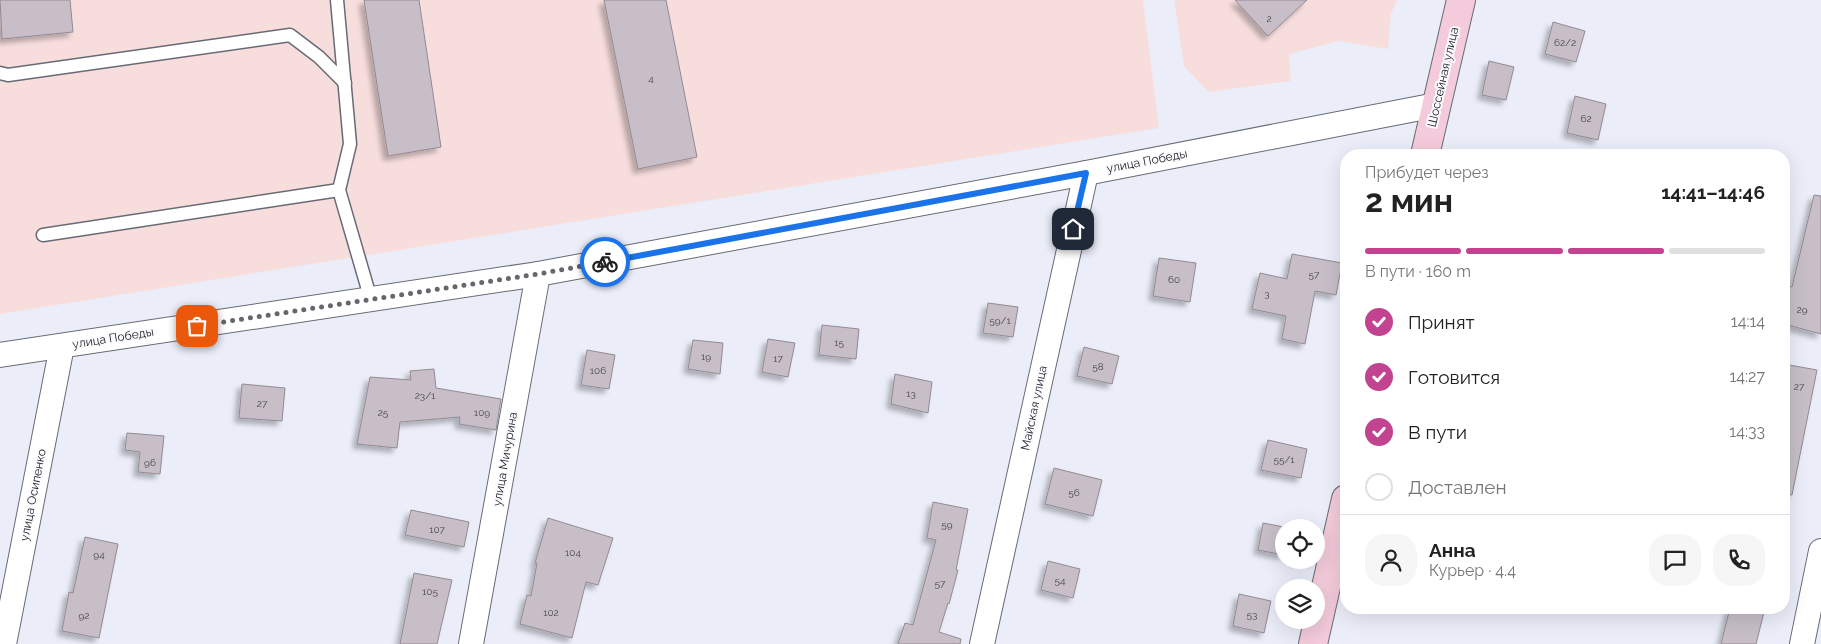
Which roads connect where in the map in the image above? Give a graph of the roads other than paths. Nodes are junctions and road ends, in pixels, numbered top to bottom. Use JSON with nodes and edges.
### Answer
{"nodes":[{"id":1,"x":337,"y":0,"type":"edge"},
{"id":2,"x":1461,"y":0,"type":"edge"},
{"id":3,"x":0,"y":73,"type":"edge"},
{"id":4,"x":345,"y":83,"type":"junction"},
{"id":5,"x":1436,"y":105,"type":"junction"},
{"id":6,"x":1425,"y":149,"type":"edge"},
{"id":7,"x":1086,"y":173,"type":"junction"},
{"id":8,"x":339,"y":190,"type":"junction"},
{"id":9,"x":43,"y":236,"type":"dead end"},
{"id":10,"x":538,"y":274,"type":"junction"},
{"id":11,"x":371,"y":300,"type":"junction"},
{"id":12,"x":62,"y":346,"type":"junction"},
{"id":13,"x":0,"y":355,"type":"edge"},
{"id":14,"x":1340,"y":525,"type":"edge"},
{"id":15,"x":1821,"y":551,"type":"edge"},
{"id":16,"x":4,"y":644,"type":"edge"},
{"id":17,"x":471,"y":644,"type":"edge"},
{"id":18,"x":982,"y":644,"type":"edge"},
{"id":19,"x":1313,"y":644,"type":"edge"},
{"id":20,"x":1802,"y":644,"type":"edge"}],
"edges":[{"from":1,"to":4,"type":"lane"},
{"from":2,"to":5,"type":"main road","name":"Шоссейная улица"},
{"from":3,"to":4,"type":"lane"},
{"from":4,"to":8,"type":"lane"},
{"from":5,"to":6,"type":"main road","name":"Шоссейная улица"},
{"from":5,"to":7,"type":"street","name":"улица Победы"},
{"from":7,"to":10,"type":"street","name":"улица Победы"},
{"from":7,"to":18,"type":"street","name":"Майская улица"},
{"from":8,"to":9,"type":"lane"},
{"from":8,"to":11,"type":"lane"},
{"from":10,"to":11,"type":"street","name":"улица Победы"},
{"from":10,"to":17,"type":"street","name":"улица Мичурина"},
{"from":11,"to":12,"type":"street","name":"улица Победы"},
{"from":12,"to":13,"type":"street","name":"улица Победы"},
{"from":12,"to":16,"type":"street","name":"улица Осипенко"},
{"from":14,"to":19,"type":"main road"},
{"from":15,"to":20,"type":"street"}]}
